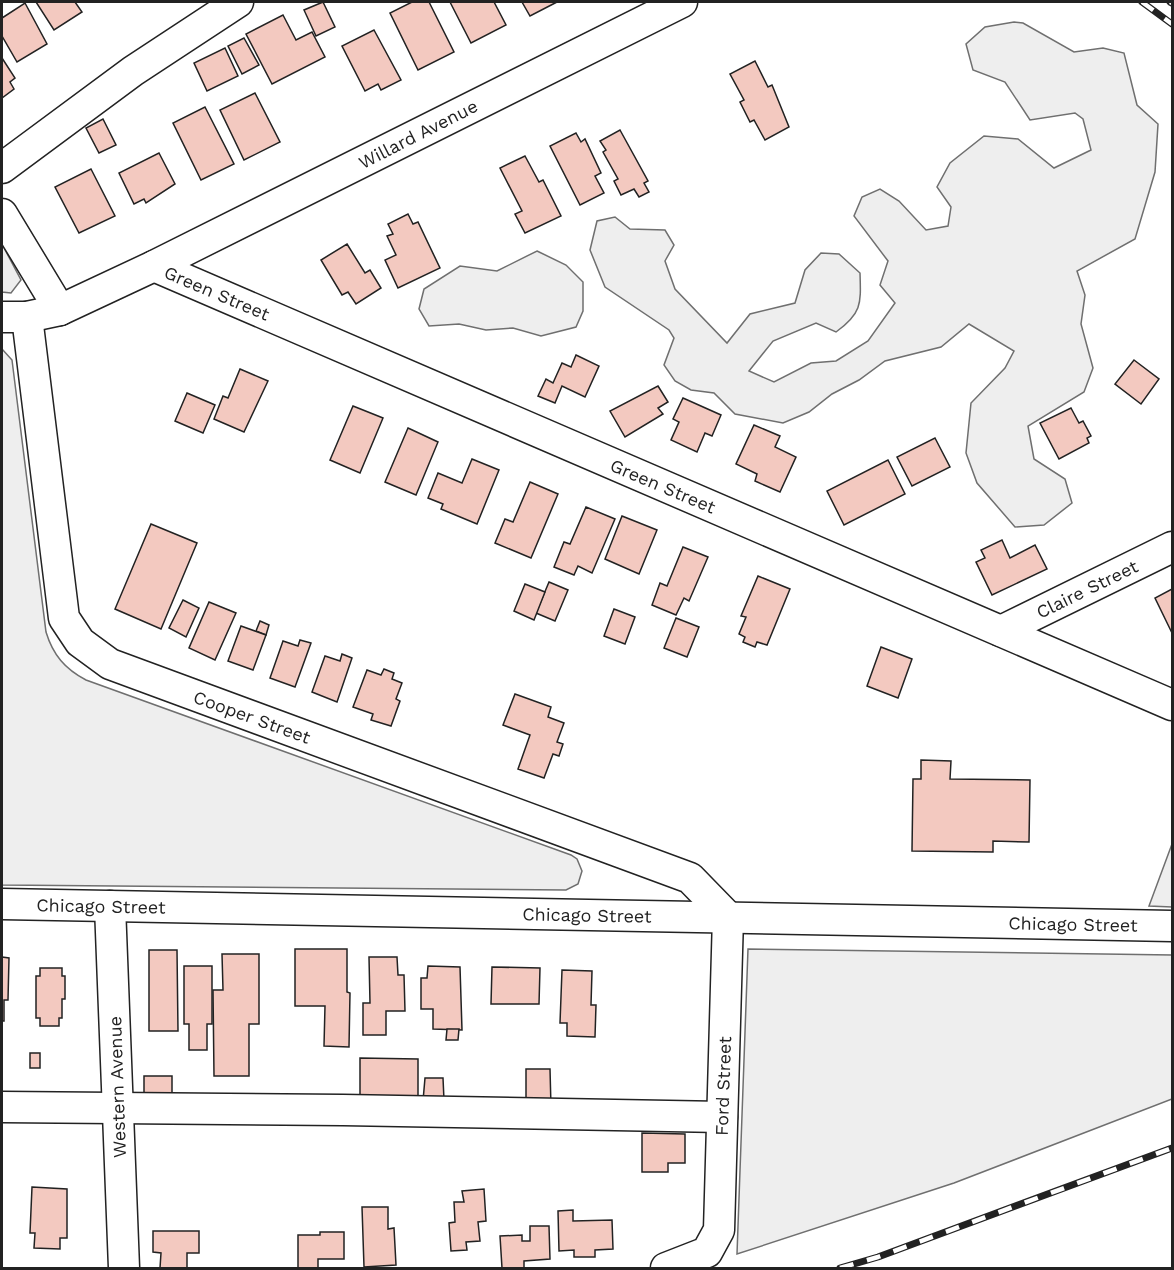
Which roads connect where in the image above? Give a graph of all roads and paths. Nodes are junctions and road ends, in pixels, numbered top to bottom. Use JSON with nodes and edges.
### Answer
{"nodes":[{"id":1,"x":237,"y":2,"type":"edge"},
{"id":2,"x":682,"y":2,"type":"edge"},
{"id":3,"x":2,"y":168,"type":"edge"},
{"id":4,"x":2,"y":214,"type":"edge"},
{"id":5,"x":154,"y":266,"type":"junction"},
{"id":6,"x":60,"y":310,"type":"junction"},
{"id":7,"x":14,"y":317,"type":"edge"},
{"id":8,"x":1173,"y":547,"type":"edge"},
{"id":9,"x":1001,"y":631,"type":"junction"},
{"id":10,"x":1173,"y":705,"type":"edge"},
{"id":11,"x":2,"y":904,"type":"edge"},
{"id":12,"x":110,"y":906,"type":"junction"},
{"id":13,"x":728,"y":917,"type":"junction"},
{"id":14,"x":1173,"y":926,"type":"edge"},
{"id":15,"x":2,"y":1107,"type":"edge"},
{"id":16,"x":118,"y":1109,"type":"junction"},
{"id":17,"x":722,"y":1117,"type":"junction"},
{"id":18,"x":124,"y":1269,"type":"edge"},
{"id":19,"x":666,"y":1269,"type":"edge"}],
"edges":[{"from":1,"to":3,"type":"street"},
{"from":2,"to":5,"type":"street","name":"Willard Avenue"},
{"from":4,"to":6,"type":"street"},
{"from":5,"to":6,"type":"street","name":"Willard Avenue"},
{"from":5,"to":9,"type":"street","name":"Green Street"},
{"from":6,"to":7,"type":"street","name":"Willard Avenue"},
{"from":7,"to":13,"type":"street","name":"Cooper Street"},
{"from":8,"to":9,"type":"street","name":"Claire Street"},
{"from":9,"to":10,"type":"street","name":"Green Street"},
{"from":11,"to":12,"type":"street","name":"Chicago Street"},
{"from":12,"to":13,"type":"street","name":"Chicago Street"},
{"from":12,"to":16,"type":"street","name":"Western Avenue"},
{"from":13,"to":14,"type":"street","name":"Chicago Street"},
{"from":13,"to":17,"type":"street","name":"Ford Street"},
{"from":15,"to":16,"type":"street"},
{"from":16,"to":17,"type":"street"},
{"from":16,"to":18,"type":"street","name":"Western Avenue"},
{"from":17,"to":19,"type":"street","name":"Ford Street"}]}
